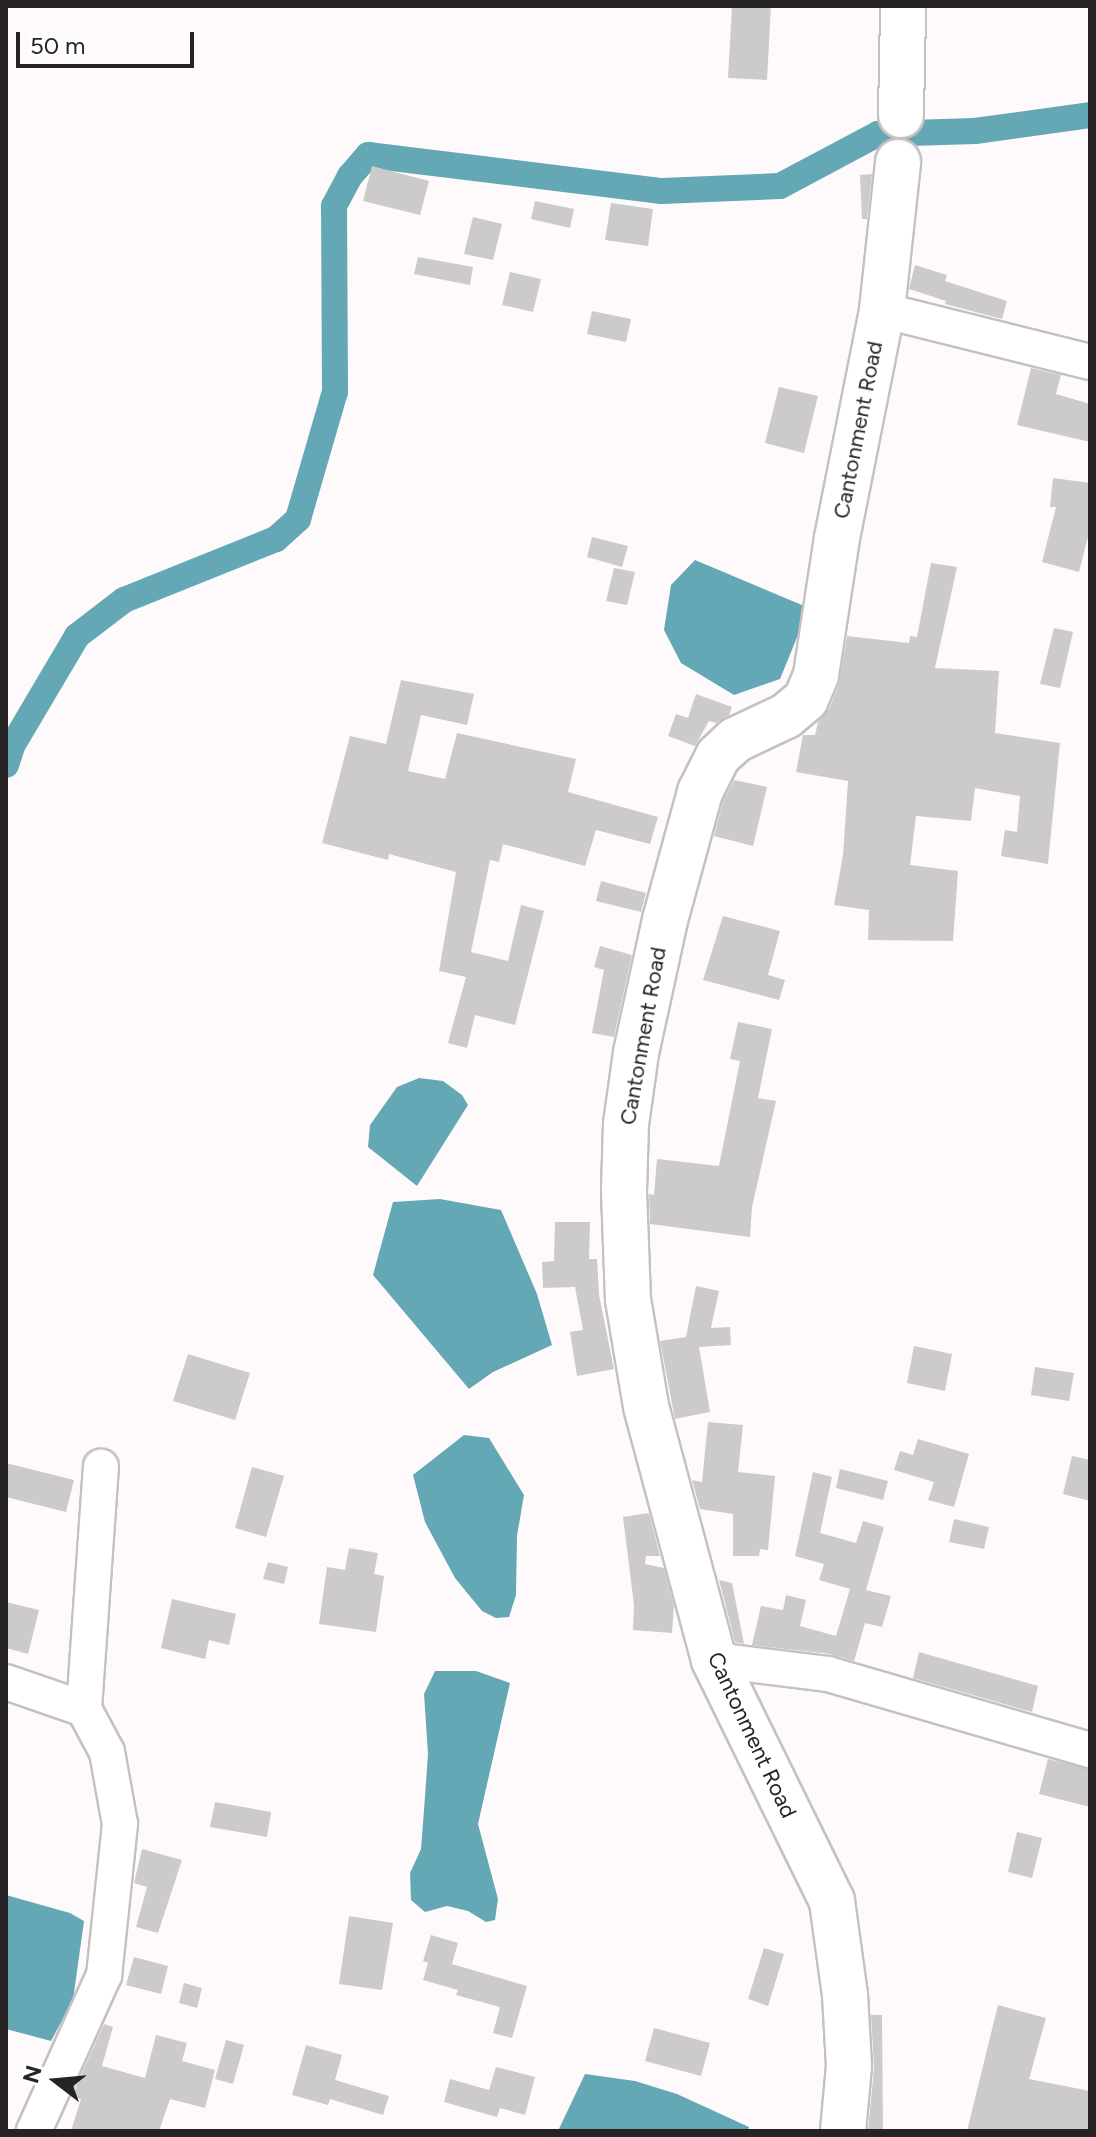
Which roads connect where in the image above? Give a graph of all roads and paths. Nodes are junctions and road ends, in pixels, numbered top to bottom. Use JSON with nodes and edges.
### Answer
{"nodes":[{"id":1,"x":903,"y":6,"type":"edge"},
{"id":2,"x":901,"y":115,"type":"dead end"},
{"id":3,"x":898,"y":162,"type":"dead end"},
{"id":4,"x":882,"y":310,"type":"junction"},
{"id":5,"x":1090,"y":362,"type":"edge"},
{"id":6,"x":101,"y":1467,"type":"dead end"},
{"id":7,"x":714,"y":1660,"type":"junction"},
{"id":8,"x":6,"y":1682,"type":"edge"},
{"id":9,"x":84,"y":1709,"type":"junction"},
{"id":10,"x":1090,"y":1750,"type":"edge"},
{"id":11,"x":34,"y":2131,"type":"edge"},
{"id":12,"x":843,"y":2131,"type":"edge"}],
"edges":[{"from":1,"to":2,"type":"main road"},
{"from":3,"to":4,"type":"main road","name":"Cantonment Road"},
{"from":4,"to":5,"type":"street"},
{"from":4,"to":7,"type":"main road","name":"Cantonment Road"},
{"from":6,"to":9,"type":"street"},
{"from":7,"to":10,"type":"street"},
{"from":7,"to":12,"type":"main road","name":"Cantonment Road"},
{"from":8,"to":9,"type":"street"},
{"from":9,"to":11,"type":"street"}]}
